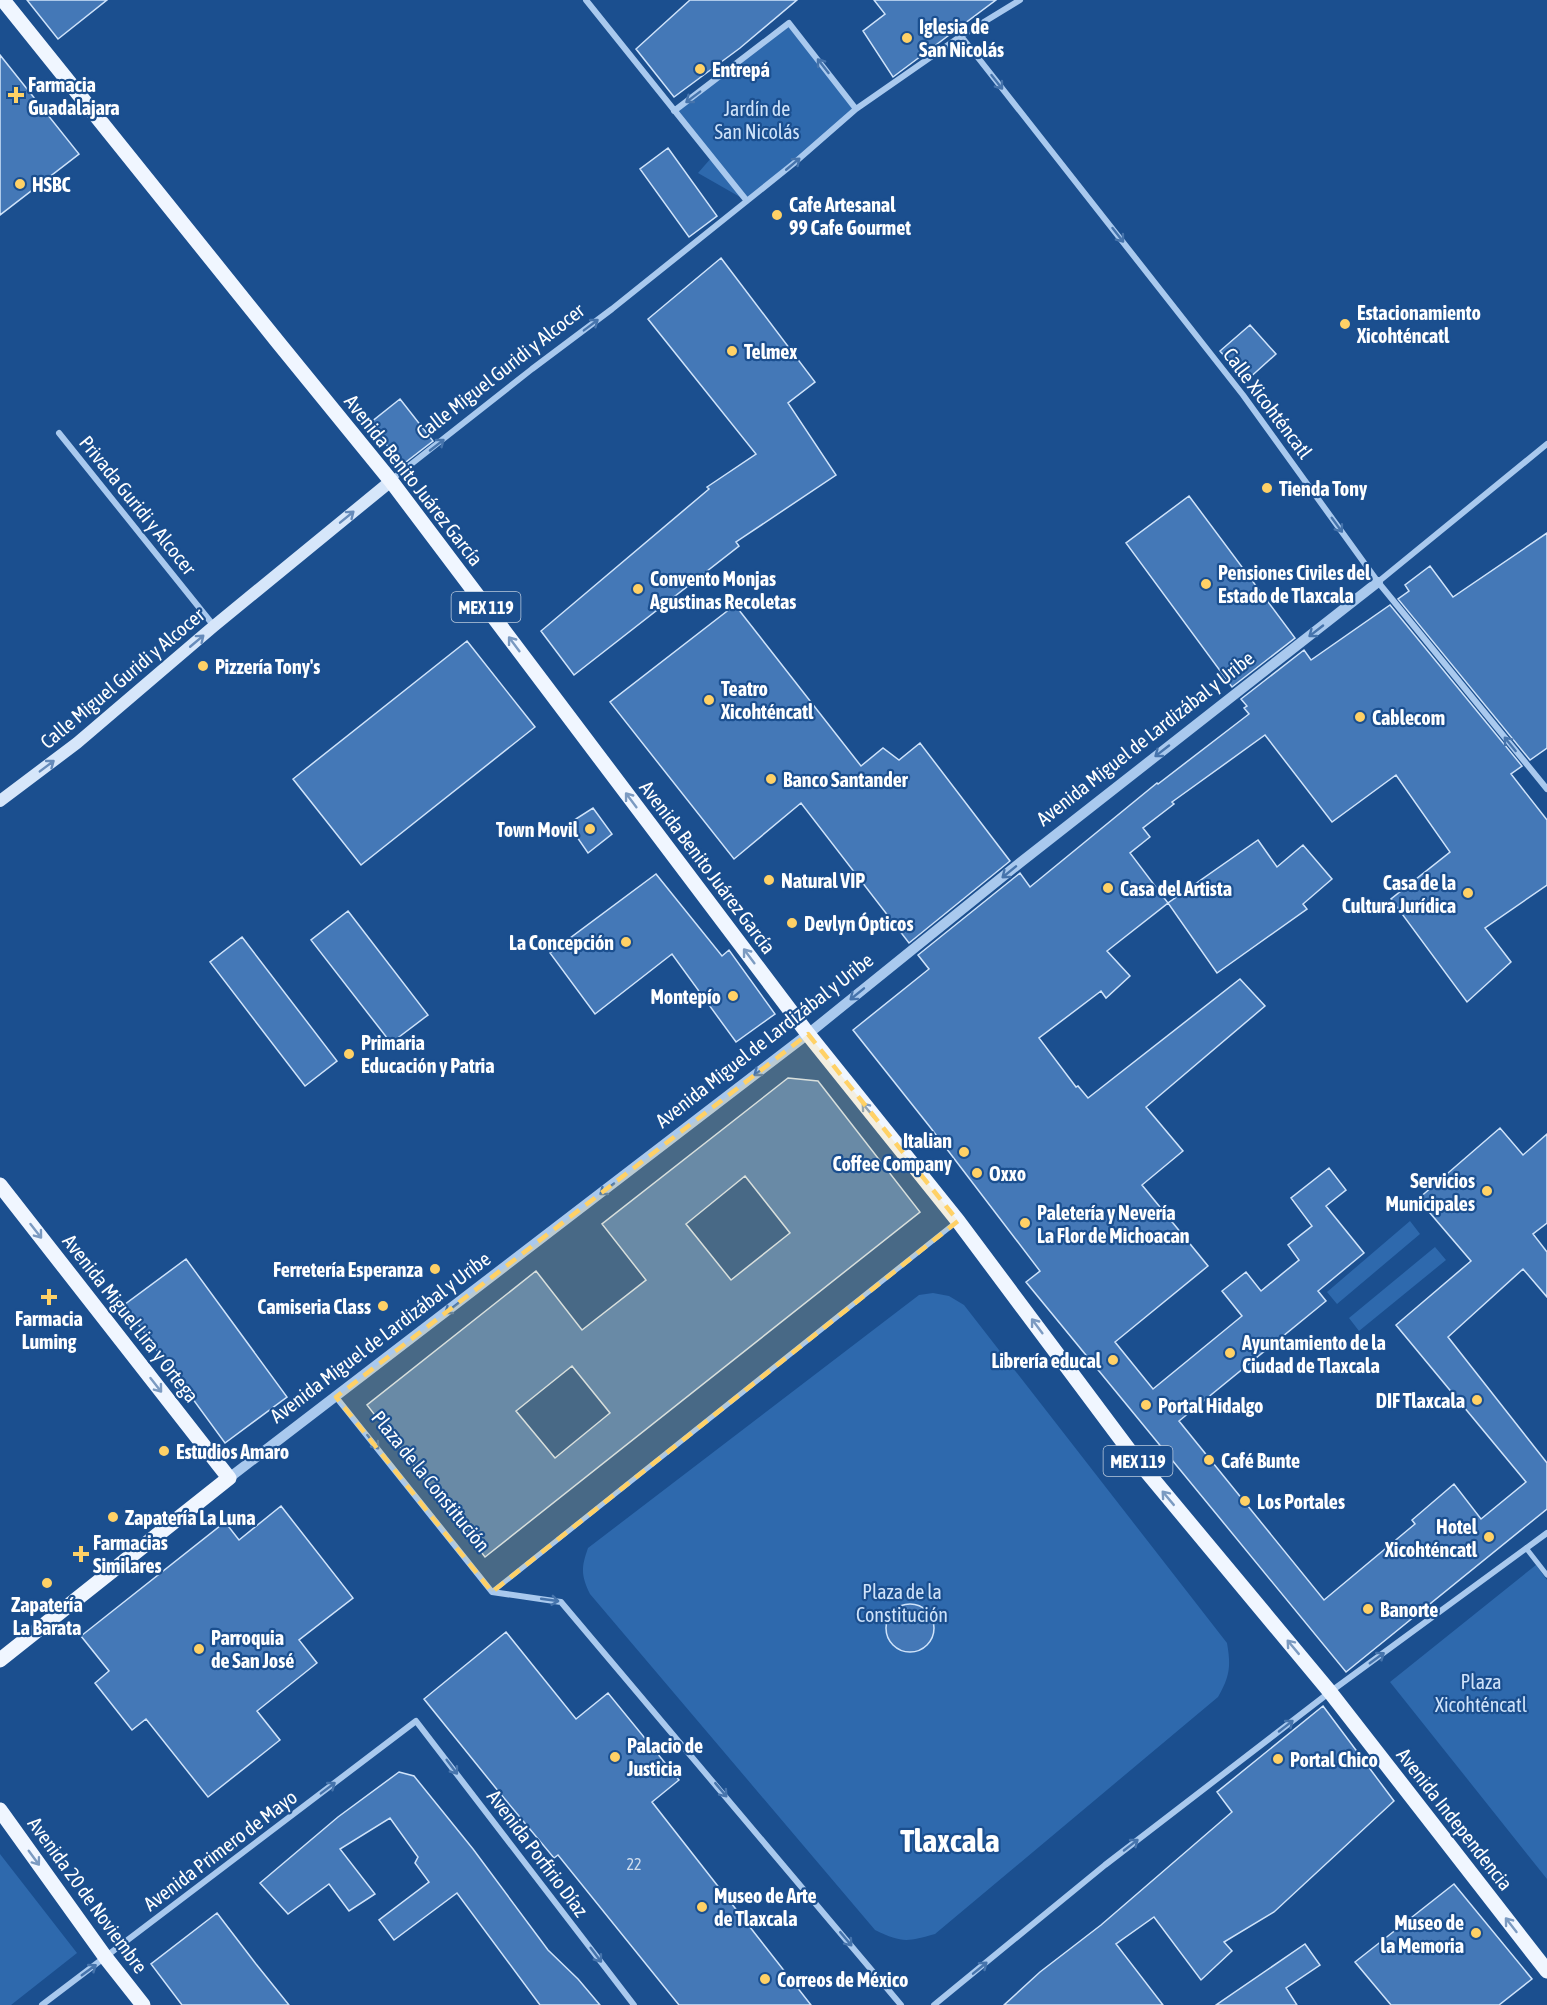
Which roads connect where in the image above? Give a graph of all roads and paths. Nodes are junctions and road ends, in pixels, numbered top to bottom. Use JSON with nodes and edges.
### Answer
{"nodes":[{"id":1,"x":3,"y":0,"type":"edge"},
{"id":2,"x":586,"y":0,"type":"edge"},
{"id":3,"x":1020,"y":0,"type":"edge"},
{"id":4,"x":961,"y":36,"type":"junction"},
{"id":5,"x":856,"y":109,"type":"junction"},
{"id":6,"x":674,"y":111,"type":"junction"},
{"id":7,"x":747,"y":201,"type":"junction"},
{"id":8,"x":59,"y":433,"type":"dead end"},
{"id":9,"x":1547,"y":444,"type":"edge"},
{"id":10,"x":391,"y":481,"type":"junction"},
{"id":11,"x":1378,"y":582,"type":"junction"},
{"id":12,"x":214,"y":626,"type":"junction"},
{"id":13,"x":1547,"y":789,"type":"edge"},
{"id":14,"x":0,"y":801,"type":"edge"},
{"id":15,"x":807,"y":1034,"type":"junction"},
{"id":16,"x":0,"y":1185,"type":"edge"},
{"id":17,"x":958,"y":1221,"type":"junction"},
{"id":18,"x":336,"y":1397,"type":"junction"},
{"id":19,"x":229,"y":1478,"type":"junction"},
{"id":20,"x":1547,"y":1533,"type":"edge"},
{"id":21,"x":1526,"y":1548,"type":"junction"},
{"id":22,"x":1547,"y":1575,"type":"edge"},
{"id":23,"x":492,"y":1592,"type":"junction"},
{"id":24,"x":0,"y":1660,"type":"edge"},
{"id":25,"x":1330,"y":1692,"type":"junction"},
{"id":26,"x":416,"y":1721,"type":"joint"},
{"id":27,"x":0,"y":1810,"type":"edge"},
{"id":28,"x":106,"y":1958,"type":"junction"},
{"id":29,"x":1547,"y":1971,"type":"edge"},
{"id":30,"x":42,"y":2005,"type":"edge"},
{"id":31,"x":143,"y":2005,"type":"edge"},
{"id":32,"x":634,"y":2005,"type":"edge"},
{"id":33,"x":902,"y":2005,"type":"edge"},
{"id":34,"x":934,"y":2005,"type":"edge"}],
"edges":[{"from":1,"to":10,"type":"main road","name":"Avenida Benito Juárez García","number":"MEX 119"},
{"from":2,"to":6,"type":"street"},
{"from":3,"to":4,"type":"street","name":"Calle Miguel Guridi y Alcocer"},
{"from":4,"to":5,"type":"street","name":"Calle Miguel Guridi y Alcocer"},
{"from":4,"to":11,"type":"street","name":"Calle Xicohténcatl","one_way":true},
{"from":5,"to":6,"type":"street","one_way":true},
{"from":7,"to":5,"type":"street","name":"Calle Miguel Guridi y Alcocer","one_way":true},
{"from":6,"to":7,"type":"street"},
{"from":10,"to":7,"type":"street","name":"Calle Miguel Guridi y Alcocer","one_way":true},
{"from":8,"to":12,"type":"street","name":"Privada Guridi y Alcocer"},
{"from":9,"to":11,"type":"street","name":"Avenida Miguel de Lardizábal y Uribe"},
{"from":12,"to":10,"type":"main road","name":"Calle Miguel Guridi y Alcocer","one_way":true},
{"from":15,"to":10,"type":"main road","name":"Avenida Benito Juárez García","number":"MEX 119","one_way":true},
{"from":13,"to":11,"type":"street","name":"Calle Xicohténcatl","one_way":true},
{"from":11,"to":15,"type":"street","name":"Avenida Miguel de Lardizábal y Uribe","one_way":true},
{"from":14,"to":12,"type":"main road","name":"Calle Miguel Guridi y Alcocer","one_way":true},
{"from":17,"to":15,"type":"main road","name":"Avenida Benito Juárez García","number":"MEX 119","one_way":true},
{"from":15,"to":18,"type":"street","name":"Avenida Miguel de Lardizábal y Uribe","one_way":true},
{"from":16,"to":19,"type":"main road","name":"Avenida Miguel Lira y Ortega","one_way":true},
{"from":17,"to":23,"type":"street"},
{"from":25,"to":17,"type":"main road","number":"MEX 119","one_way":true},
{"from":18,"to":19,"type":"street","name":"Avenida Miguel de Lardizábal y Uribe"},
{"from":18,"to":23,"type":"street","name":"Plaza de la Constitución","one_way":true},
{"from":19,"to":24,"type":"main road","name":"Avenida Miguel de Lardizábal y Uribe"},
{"from":20,"to":21,"type":"street"},
{"from":21,"to":22,"type":"street"},
{"from":25,"to":21,"type":"street","one_way":true},
{"from":23,"to":33,"type":"street","one_way":true},
{"from":29,"to":25,"type":"main road","name":"Avenida Independencia","number":"MEX 119","one_way":true},
{"from":34,"to":25,"type":"street","one_way":true},
{"from":28,"to":26,"type":"street","name":"Avenida Primero de Mayo","one_way":true},
{"from":26,"to":32,"type":"street","name":"Avenida Porfirio Díaz","one_way":true},
{"from":27,"to":28,"type":"main road","name":"Avenida 20 de Noviembre","one_way":true},
{"from":30,"to":28,"type":"street","name":"Avenida Primero de Mayo","one_way":true},
{"from":28,"to":31,"type":"main road","name":"Avenida 20 de Noviembre"}]}
